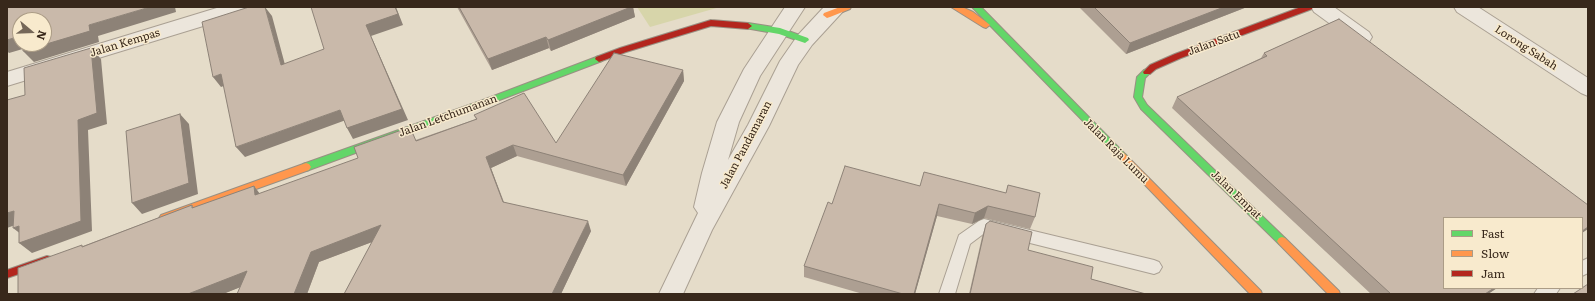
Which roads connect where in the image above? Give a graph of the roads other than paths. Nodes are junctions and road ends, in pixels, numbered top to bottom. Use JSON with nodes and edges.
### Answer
{"nodes":[{"id":1,"x":242,"y":7,"type":"edge"},
{"id":2,"x":795,"y":7,"type":"edge"},
{"id":3,"x":847,"y":7,"type":"edge"},
{"id":4,"x":955,"y":7,"type":"edge"},
{"id":5,"x":976,"y":7,"type":"edge"},
{"id":6,"x":1309,"y":7,"type":"edge"},
{"id":7,"x":1321,"y":7,"type":"edge"},
{"id":8,"x":1464,"y":7,"type":"edge"},
{"id":9,"x":832,"y":11,"type":"edge"},
{"id":10,"x":780,"y":31,"type":"junction"},
{"id":11,"x":1002,"y":36,"type":"junction"},
{"id":12,"x":805,"y":40,"type":"junction"},
{"id":13,"x":1375,"y":48,"type":"edge"},
{"id":14,"x":7,"y":79,"type":"edge"},
{"id":15,"x":1588,"y":88,"type":"edge"},
{"id":16,"x":1138,"y":97,"type":"joint"},
{"id":17,"x":157,"y":220,"type":"edge"},
{"id":18,"x":702,"y":227,"type":"junction"},
{"id":19,"x":52,"y":258,"type":"edge"},
{"id":20,"x":1154,"y":267,"type":"dead end"},
{"id":21,"x":7,"y":274,"type":"edge"},
{"id":22,"x":671,"y":294,"type":"edge"},
{"id":23,"x":947,"y":294,"type":"edge"},
{"id":24,"x":1257,"y":294,"type":"edge"},
{"id":25,"x":1335,"y":294,"type":"edge"}],
"edges":[{"from":1,"to":14,"type":"street","name":"Jalan Kempas"},
{"from":2,"to":10,"type":"street"},
{"from":3,"to":9,"type":"street"},
{"from":4,"to":11,"type":"street"},
{"from":5,"to":11,"type":"street","name":"Jalan Raja Lumu"},
{"from":6,"to":16,"type":"street","name":"Jalan Satu"},
{"from":7,"to":13,"type":"street"},
{"from":8,"to":15,"type":"street","name":"Lorong Sabah"},
{"from":9,"to":12,"type":"street","name":"Jalan Pandamaran"},
{"from":10,"to":12,"type":"street","name":"Jalan Letchumanan"},
{"from":10,"to":17,"type":"street","name":"Jalan Letchumanan"},
{"from":10,"to":18,"type":"street"},
{"from":11,"to":24,"type":"street","name":"Jalan Raja Lumu"},
{"from":12,"to":18,"type":"street","name":"Jalan Pandamaran"},
{"from":16,"to":25,"type":"street","name":"Jalan Empat"},
{"from":18,"to":22,"type":"street","name":"Jalan Pandamaran"},
{"from":19,"to":21,"type":"street"},
{"from":20,"to":23,"type":"lane"}]}
